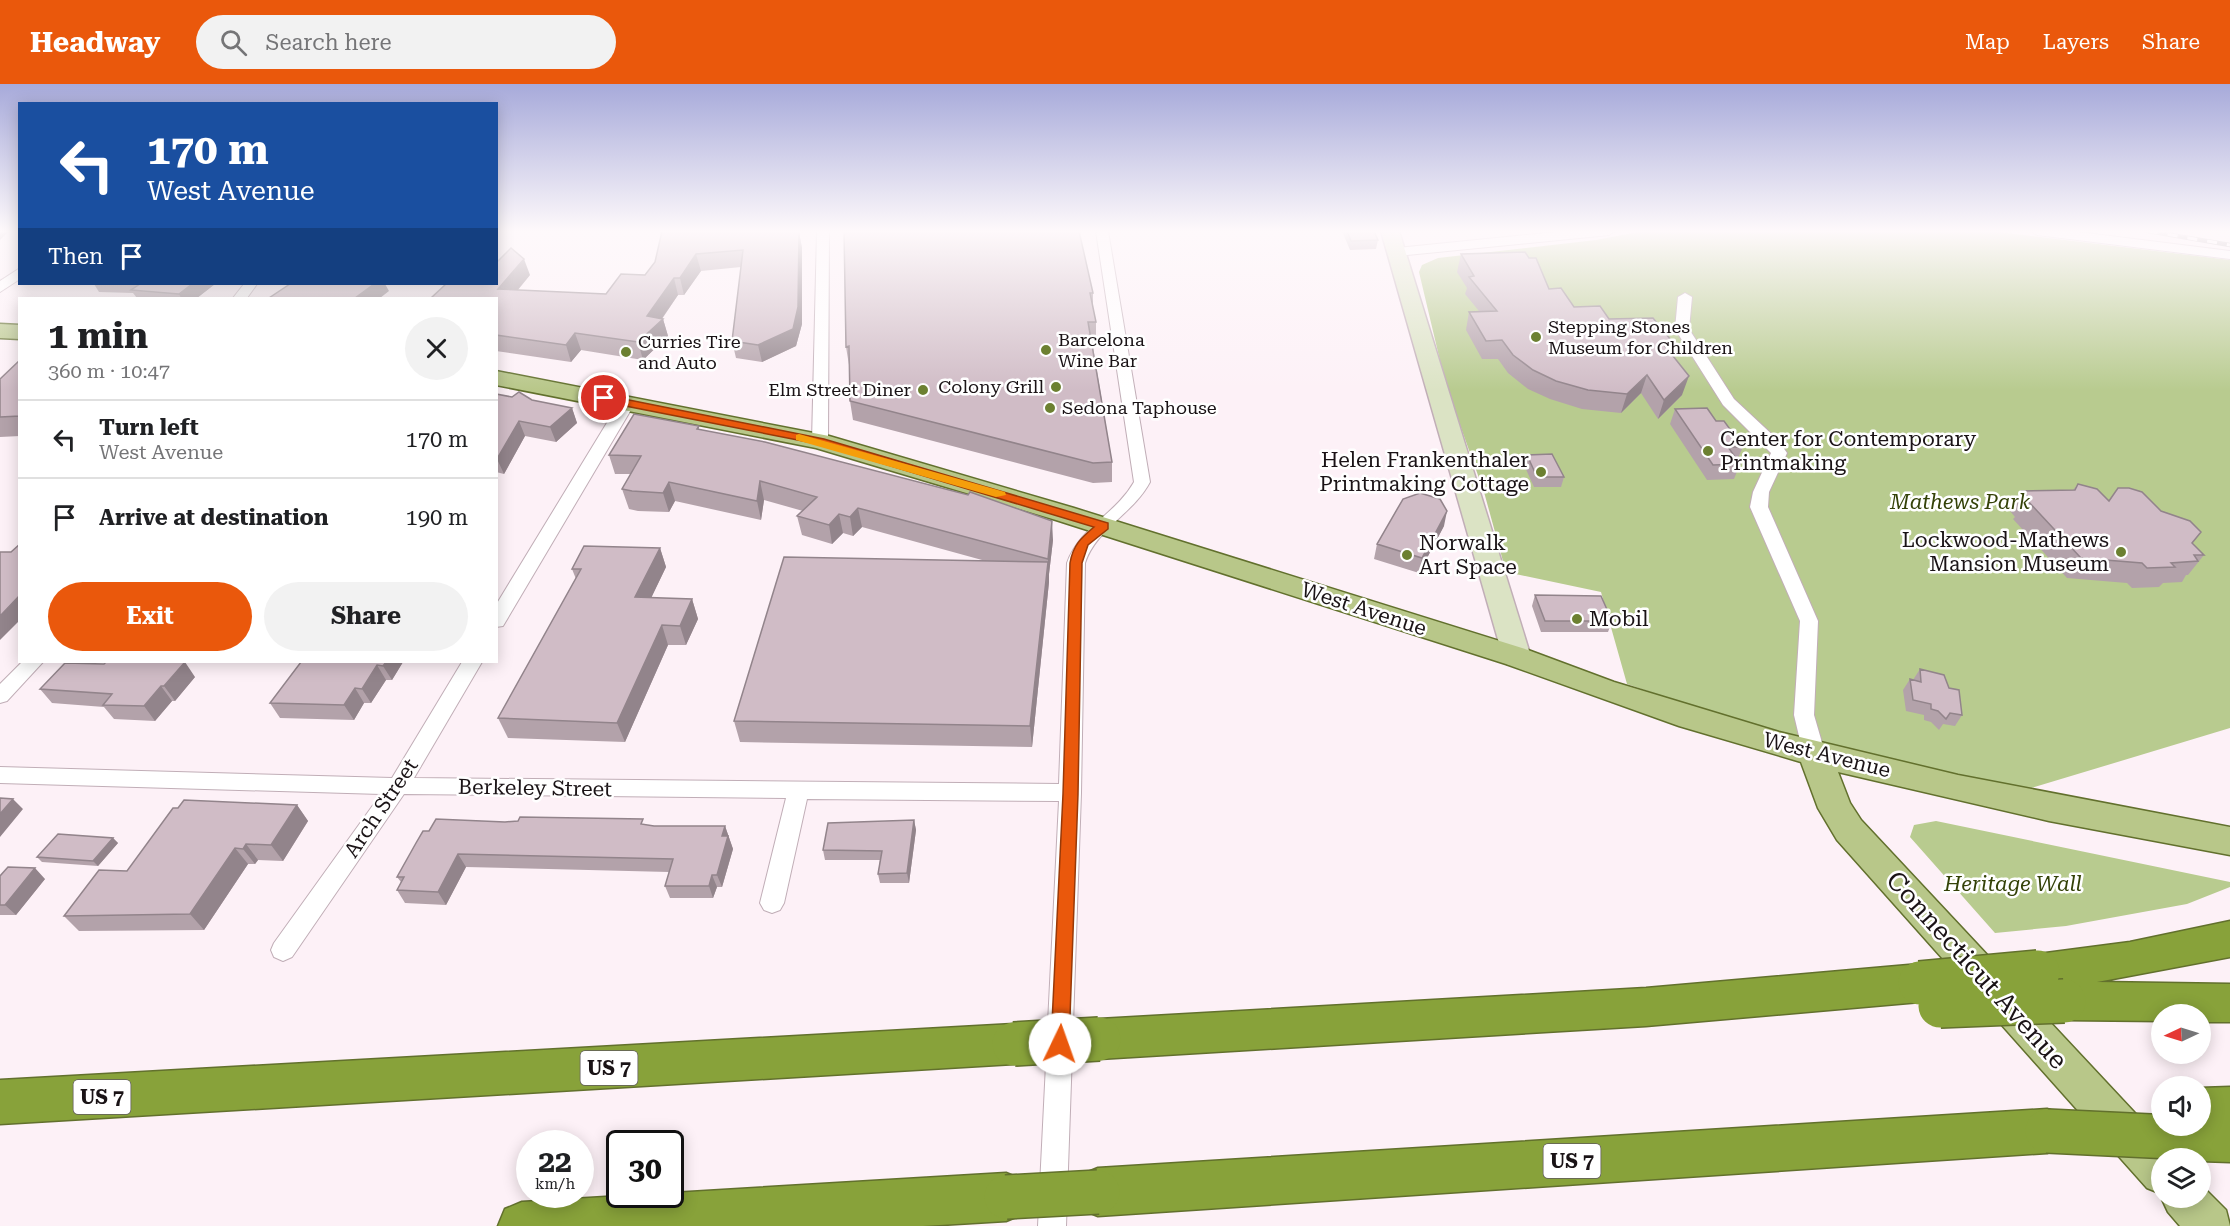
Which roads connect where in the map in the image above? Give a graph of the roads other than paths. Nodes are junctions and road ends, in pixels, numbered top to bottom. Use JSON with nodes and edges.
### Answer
{"nodes":[{"id":1,"x":822,"y":284,"type":"edge"},
{"id":2,"x":1110,"y":284,"type":"edge"},
{"id":3,"x":1406,"y":284,"type":"edge"},
{"id":4,"x":1685,"y":297,"type":"dead end"},
{"id":5,"x":0,"y":331,"type":"edge"},
{"id":6,"x":18,"y":332,"type":"edge"},
{"id":7,"x":498,"y":378,"type":"edge"},
{"id":8,"x":627,"y":403,"type":"junction"},
{"id":9,"x":820,"y":441,"type":"junction"},
{"id":10,"x":1104,"y":526,"type":"junction"},
{"id":11,"x":498,"y":618,"type":"edge"},
{"id":12,"x":1516,"y":657,"type":"junction"},
{"id":13,"x":32,"y":663,"type":"edge"},
{"id":14,"x":471,"y":663,"type":"edge"},
{"id":15,"x":0,"y":696,"type":"edge"},
{"id":16,"x":1814,"y":753,"type":"junction"},
{"id":17,"x":0,"y":775,"type":"edge"},
{"id":18,"x":398,"y":786,"type":"junction"},
{"id":19,"x":798,"y":792,"type":"junction"},
{"id":20,"x":1070,"y":794,"type":"junction"},
{"id":21,"x":2230,"y":841,"type":"edge"},
{"id":22,"x":772,"y":903,"type":"dead end"},
{"id":23,"x":2228,"y":939,"type":"edge"},
{"id":24,"x":283,"y":950,"type":"dead end"},
{"id":25,"x":2051,"y":986,"type":"junction"},
{"id":26,"x":2230,"y":1003,"type":"edge"},
{"id":27,"x":0,"y":1102,"type":"edge"},
{"id":28,"x":2230,"y":1108,"type":"edge"},
{"id":29,"x":2211,"y":1118,"type":"edge"},
{"id":30,"x":2151,"y":1127,"type":"edge"},
{"id":31,"x":2151,"y":1161,"type":"edge"},
{"id":32,"x":2193,"y":1208,"type":"edge"},
{"id":33,"x":522,"y":1226,"type":"edge"},
{"id":34,"x":1052,"y":1226,"type":"edge"},
{"id":35,"x":2210,"y":1226,"type":"edge"}],
"edges":[{"from":1,"to":9,"type":"street"},
{"from":2,"to":10,"type":"street"},
{"from":3,"to":12,"type":"main road"},
{"from":4,"to":16,"type":"street"},
{"from":5,"to":6,"type":"main road"},
{"from":7,"to":8,"type":"main road","name":"West Avenue"},
{"from":8,"to":9,"type":"main road","name":"West Avenue"},
{"from":8,"to":11,"type":"street"},
{"from":9,"to":10,"type":"main road","name":"West Avenue"},
{"from":10,"to":12,"type":"main road","name":"West Avenue"},
{"from":10,"to":20,"type":"street"},
{"from":12,"to":16,"type":"main road","name":"West Avenue"},
{"from":13,"to":15,"type":"street"},
{"from":14,"to":18,"type":"street","name":"Arch Street"},
{"from":16,"to":21,"type":"main road","name":"West Avenue"},
{"from":16,"to":31,"type":"main road","name":"Connecticut Avenue"},
{"from":17,"to":18,"type":"street","name":"Berkeley Street"},
{"from":18,"to":19,"type":"street","name":"Berkeley Street"},
{"from":18,"to":24,"type":"street","name":"Arch Street"},
{"from":19,"to":20,"type":"street","name":"Berkeley Street"},
{"from":19,"to":22,"type":"street"},
{"from":20,"to":34,"type":"street"},
{"from":23,"to":25,"type":"highway"},
{"from":25,"to":26,"type":"highway"},
{"from":25,"to":27,"type":"highway","number":"US 7","bridge":true},
{"from":28,"to":29,"type":"highway"},
{"from":30,"to":33,"type":"highway","number":"US 7","bridge":true},
{"from":32,"to":35,"type":"main road"}]}
